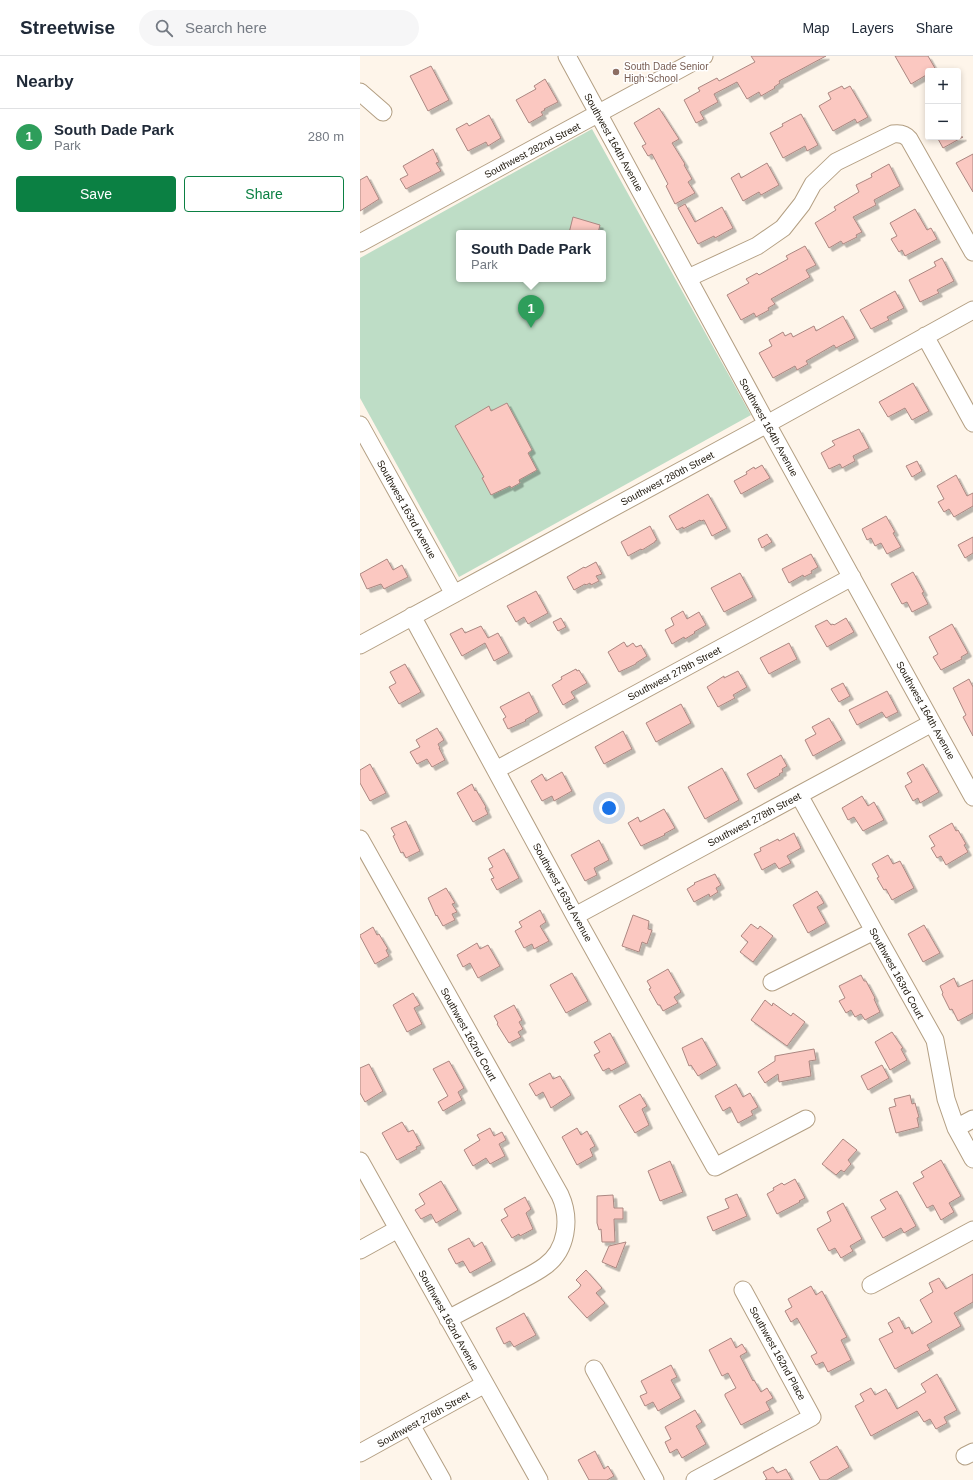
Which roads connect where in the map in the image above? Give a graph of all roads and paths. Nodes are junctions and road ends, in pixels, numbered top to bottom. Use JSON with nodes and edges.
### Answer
{"nodes":[{"id":1,"x":566,"y":56,"type":"edge"},
{"id":2,"x":704,"y":56,"type":"edge"},
{"id":3,"x":360,"y":92,"type":"edge"},
{"id":4,"x":383,"y":112,"type":"dead end"},
{"id":5,"x":599,"y":113,"type":"junction"},
{"id":6,"x":360,"y":243,"type":"edge"},
{"id":7,"x":973,"y":252,"type":"edge"},
{"id":8,"x":688,"y":278,"type":"junction"},
{"id":9,"x":973,"y":310,"type":"edge"},
{"id":10,"x":925,"y":336,"type":"junction"},
{"id":11,"x":973,"y":423,"type":"edge"},
{"id":12,"x":767,"y":424,"type":"junction"},
{"id":13,"x":362,"y":432,"type":"edge"},
{"id":14,"x":852,"y":577,"type":"junction"},
{"id":15,"x":454,"y":594,"type":"junction"},
{"id":16,"x":412,"y":616,"type":"junction"},
{"id":17,"x":360,"y":645,"type":"edge"},
{"id":18,"x":932,"y":723,"type":"junction"},
{"id":19,"x":496,"y":770,"type":"junction"},
{"id":20,"x":799,"y":794,"type":"junction"},
{"id":21,"x":973,"y":797,"type":"edge"},
{"id":22,"x":360,"y":839,"type":"edge"},
{"id":23,"x":575,"y":916,"type":"junction"},
{"id":24,"x":874,"y":931,"type":"junction"},
{"id":25,"x":772,"y":982,"type":"dead end"},
{"id":26,"x":806,"y":1119,"type":"dead end"},
{"id":27,"x":973,"y":1119,"type":"edge"},
{"id":28,"x":956,"y":1128,"type":"junction"},
{"id":29,"x":973,"y":1159,"type":"edge"},
{"id":30,"x":360,"y":1161,"type":"edge"},
{"id":31,"x":398,"y":1229,"type":"junction"},
{"id":32,"x":973,"y":1230,"type":"edge"},
{"id":33,"x":360,"y":1250,"type":"edge"},
{"id":34,"x":871,"y":1285,"type":"dead end"},
{"id":35,"x":743,"y":1290,"type":"dead end"},
{"id":36,"x":448,"y":1319,"type":"junction"},
{"id":37,"x":594,"y":1368,"type":"dead end"},
{"id":38,"x":485,"y":1384,"type":"junction"},
{"id":39,"x":412,"y":1425,"type":"junction"},
{"id":40,"x":360,"y":1453,"type":"edge"},
{"id":41,"x":442,"y":1480,"type":"edge"},
{"id":42,"x":539,"y":1480,"type":"edge"},
{"id":43,"x":655,"y":1480,"type":"edge"},
{"id":44,"x":695,"y":1480,"type":"edge"}],
"edges":[{"from":1,"to":5,"type":"street","name":"Southwest 164th Avenue"},
{"from":2,"to":5,"type":"street","name":"Southwest 282nd Street"},
{"from":3,"to":4,"type":"street"},
{"from":5,"to":6,"type":"street","name":"Southwest 282nd Street"},
{"from":5,"to":8,"type":"street","name":"Southwest 164th Avenue"},
{"from":7,"to":8,"type":"street"},
{"from":8,"to":12,"type":"street","name":"Southwest 164th Avenue"},
{"from":9,"to":10,"type":"street","name":"Southwest 280th Street"},
{"from":10,"to":11,"type":"street"},
{"from":10,"to":12,"type":"street","name":"Southwest 280th Street"},
{"from":12,"to":14,"type":"street","name":"Southwest 164th Avenue"},
{"from":12,"to":15,"type":"street","name":"Southwest 280th Street"},
{"from":13,"to":15,"type":"street","name":"Southwest 163rd Avenue"},
{"from":14,"to":18,"type":"street","name":"Southwest 164th Avenue"},
{"from":14,"to":19,"type":"street","name":"Southwest 279th Street"},
{"from":15,"to":16,"type":"street","name":"Southwest 280th Street"},
{"from":16,"to":17,"type":"street","name":"Southwest 280th Street"},
{"from":16,"to":19,"type":"street","name":"Southwest 163rd Avenue"},
{"from":18,"to":20,"type":"street","name":"Southwest 278th Street"},
{"from":18,"to":21,"type":"street","name":"Southwest 164th Avenue"},
{"from":19,"to":23,"type":"street","name":"Southwest 163rd Avenue"},
{"from":20,"to":23,"type":"street","name":"Southwest 278th Street"},
{"from":20,"to":24,"type":"street","name":"Southwest 163rd Court"},
{"from":22,"to":36,"type":"street","name":"Southwest 162nd Court"},
{"from":23,"to":26,"type":"street","name":"Southwest 163rd Avenue"},
{"from":24,"to":25,"type":"street"},
{"from":24,"to":28,"type":"street","name":"Southwest 163rd Court"},
{"from":27,"to":28,"type":"street"},
{"from":28,"to":29,"type":"street","name":"Southwest 163rd Court"},
{"from":30,"to":31,"type":"street","name":"Southwest 162nd Avenue"},
{"from":31,"to":33,"type":"street"},
{"from":31,"to":36,"type":"street","name":"Southwest 162nd Avenue"},
{"from":32,"to":34,"type":"street"},
{"from":35,"to":44,"type":"street","name":"Southwest 162nd Place"},
{"from":36,"to":38,"type":"street","name":"Southwest 162nd Avenue"},
{"from":37,"to":43,"type":"street"},
{"from":38,"to":39,"type":"street","name":"Southwest 276th Street"},
{"from":38,"to":42,"type":"street","name":"Southwest 162nd Avenue"},
{"from":39,"to":40,"type":"street","name":"Southwest 276th Street"},
{"from":39,"to":41,"type":"street"}]}
